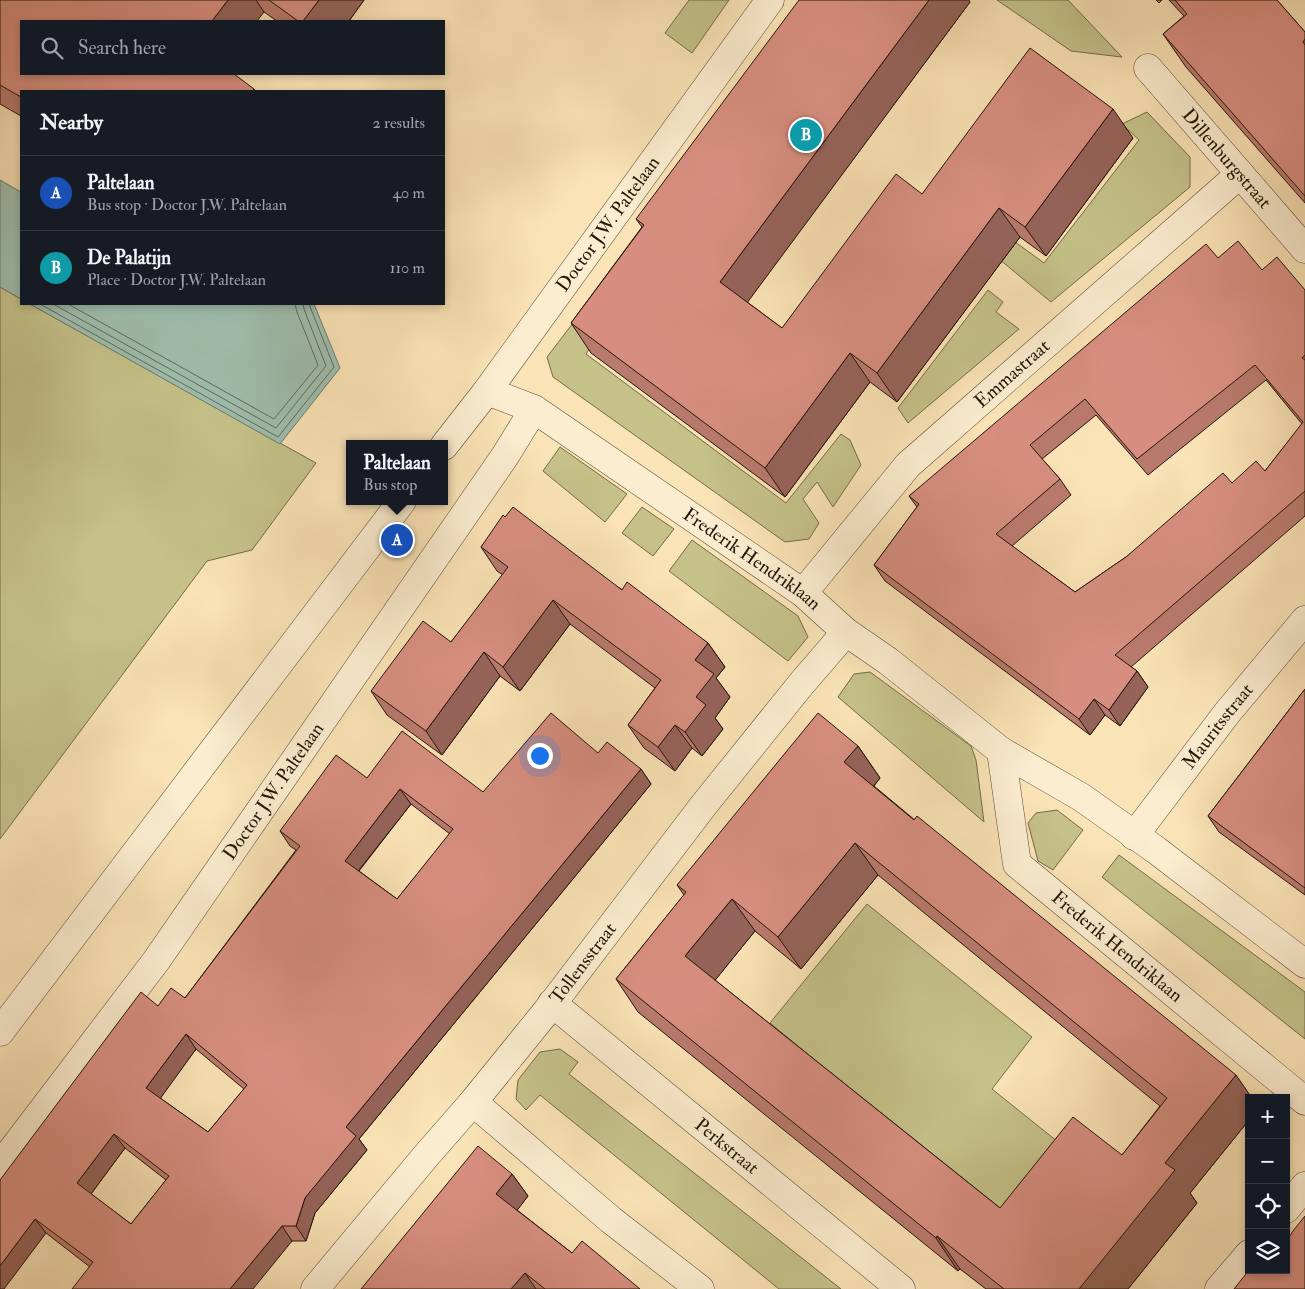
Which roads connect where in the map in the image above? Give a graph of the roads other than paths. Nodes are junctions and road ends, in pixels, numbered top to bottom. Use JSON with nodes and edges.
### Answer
{"nodes":[{"id":1,"x":770,"y":0,"type":"edge"},
{"id":2,"x":1148,"y":68,"type":"dead end"},
{"id":3,"x":1240,"y":174,"type":"junction"},
{"id":4,"x":1305,"y":249,"type":"edge"},
{"id":5,"x":487,"y":391,"type":"junction"},
{"id":6,"x":534,"y":409,"type":"junction"},
{"id":7,"x":448,"y":441,"type":"edge"},
{"id":8,"x":399,"y":505,"type":"edge"},
{"id":9,"x":803,"y":593,"type":"junction"},
{"id":10,"x":1305,"y":620,"type":"edge"},
{"id":11,"x":846,"y":632,"type":"junction"},
{"id":12,"x":1001,"y":751,"type":"junction"},
{"id":13,"x":1134,"y":836,"type":"junction"},
{"id":14,"x":1305,"y":964,"type":"edge"},
{"id":15,"x":552,"y":1004,"type":"junction"},
{"id":16,"x":0,"y":1032,"type":"edge"},
{"id":17,"x":473,"y":1102,"type":"junction"},
{"id":18,"x":1305,"y":1102,"type":"edge"},
{"id":19,"x":0,"y":1166,"type":"edge"},
{"id":20,"x":1305,"y":1186,"type":"edge"},
{"id":21,"x":1290,"y":1204,"type":"edge"},
{"id":22,"x":1245,"y":1259,"type":"edge"},
{"id":23,"x":315,"y":1289,"type":"edge"},
{"id":24,"x":700,"y":1289,"type":"edge"},
{"id":25,"x":900,"y":1289,"type":"edge"},
{"id":26,"x":1219,"y":1289,"type":"edge"}],
"edges":[{"from":1,"to":5,"type":"street","name":"Doctor J.W. Paltelaan"},
{"from":2,"to":3,"type":"street","name":"Dillenburgstraat"},
{"from":3,"to":4,"type":"street","name":"Dillenburgstraat"},
{"from":3,"to":9,"type":"street","name":"Emmastraat"},
{"from":5,"to":6,"type":"street","name":"Frederik Hendriklaan"},
{"from":5,"to":7,"type":"street","name":"Doctor J.W. Paltelaan"},
{"from":6,"to":9,"type":"street","name":"Frederik Hendriklaan"},
{"from":6,"to":19,"type":"street","name":"Doctor J.W. Paltelaan"},
{"from":8,"to":16,"type":"street"},
{"from":9,"to":11,"type":"street","name":"Frederik Hendriklaan"},
{"from":10,"to":13,"type":"street","name":"Mauritsstraat"},
{"from":11,"to":12,"type":"street","name":"Frederik Hendriklaan"},
{"from":11,"to":15,"type":"street","name":"Tollensstraat"},
{"from":12,"to":13,"type":"street","name":"Frederik Hendriklaan"},
{"from":12,"to":18,"type":"street","name":"Frederik Hendriklaan"},
{"from":13,"to":14,"type":"street","name":"Frederik Hendriklaan"},
{"from":15,"to":17,"type":"street","name":"Tollensstraat"},
{"from":15,"to":25,"type":"street","name":"Perkstraat"},
{"from":17,"to":23,"type":"street","name":"Tollensstraat"},
{"from":17,"to":24,"type":"street"},
{"from":20,"to":21,"type":"street"},
{"from":22,"to":26,"type":"street"}]}
